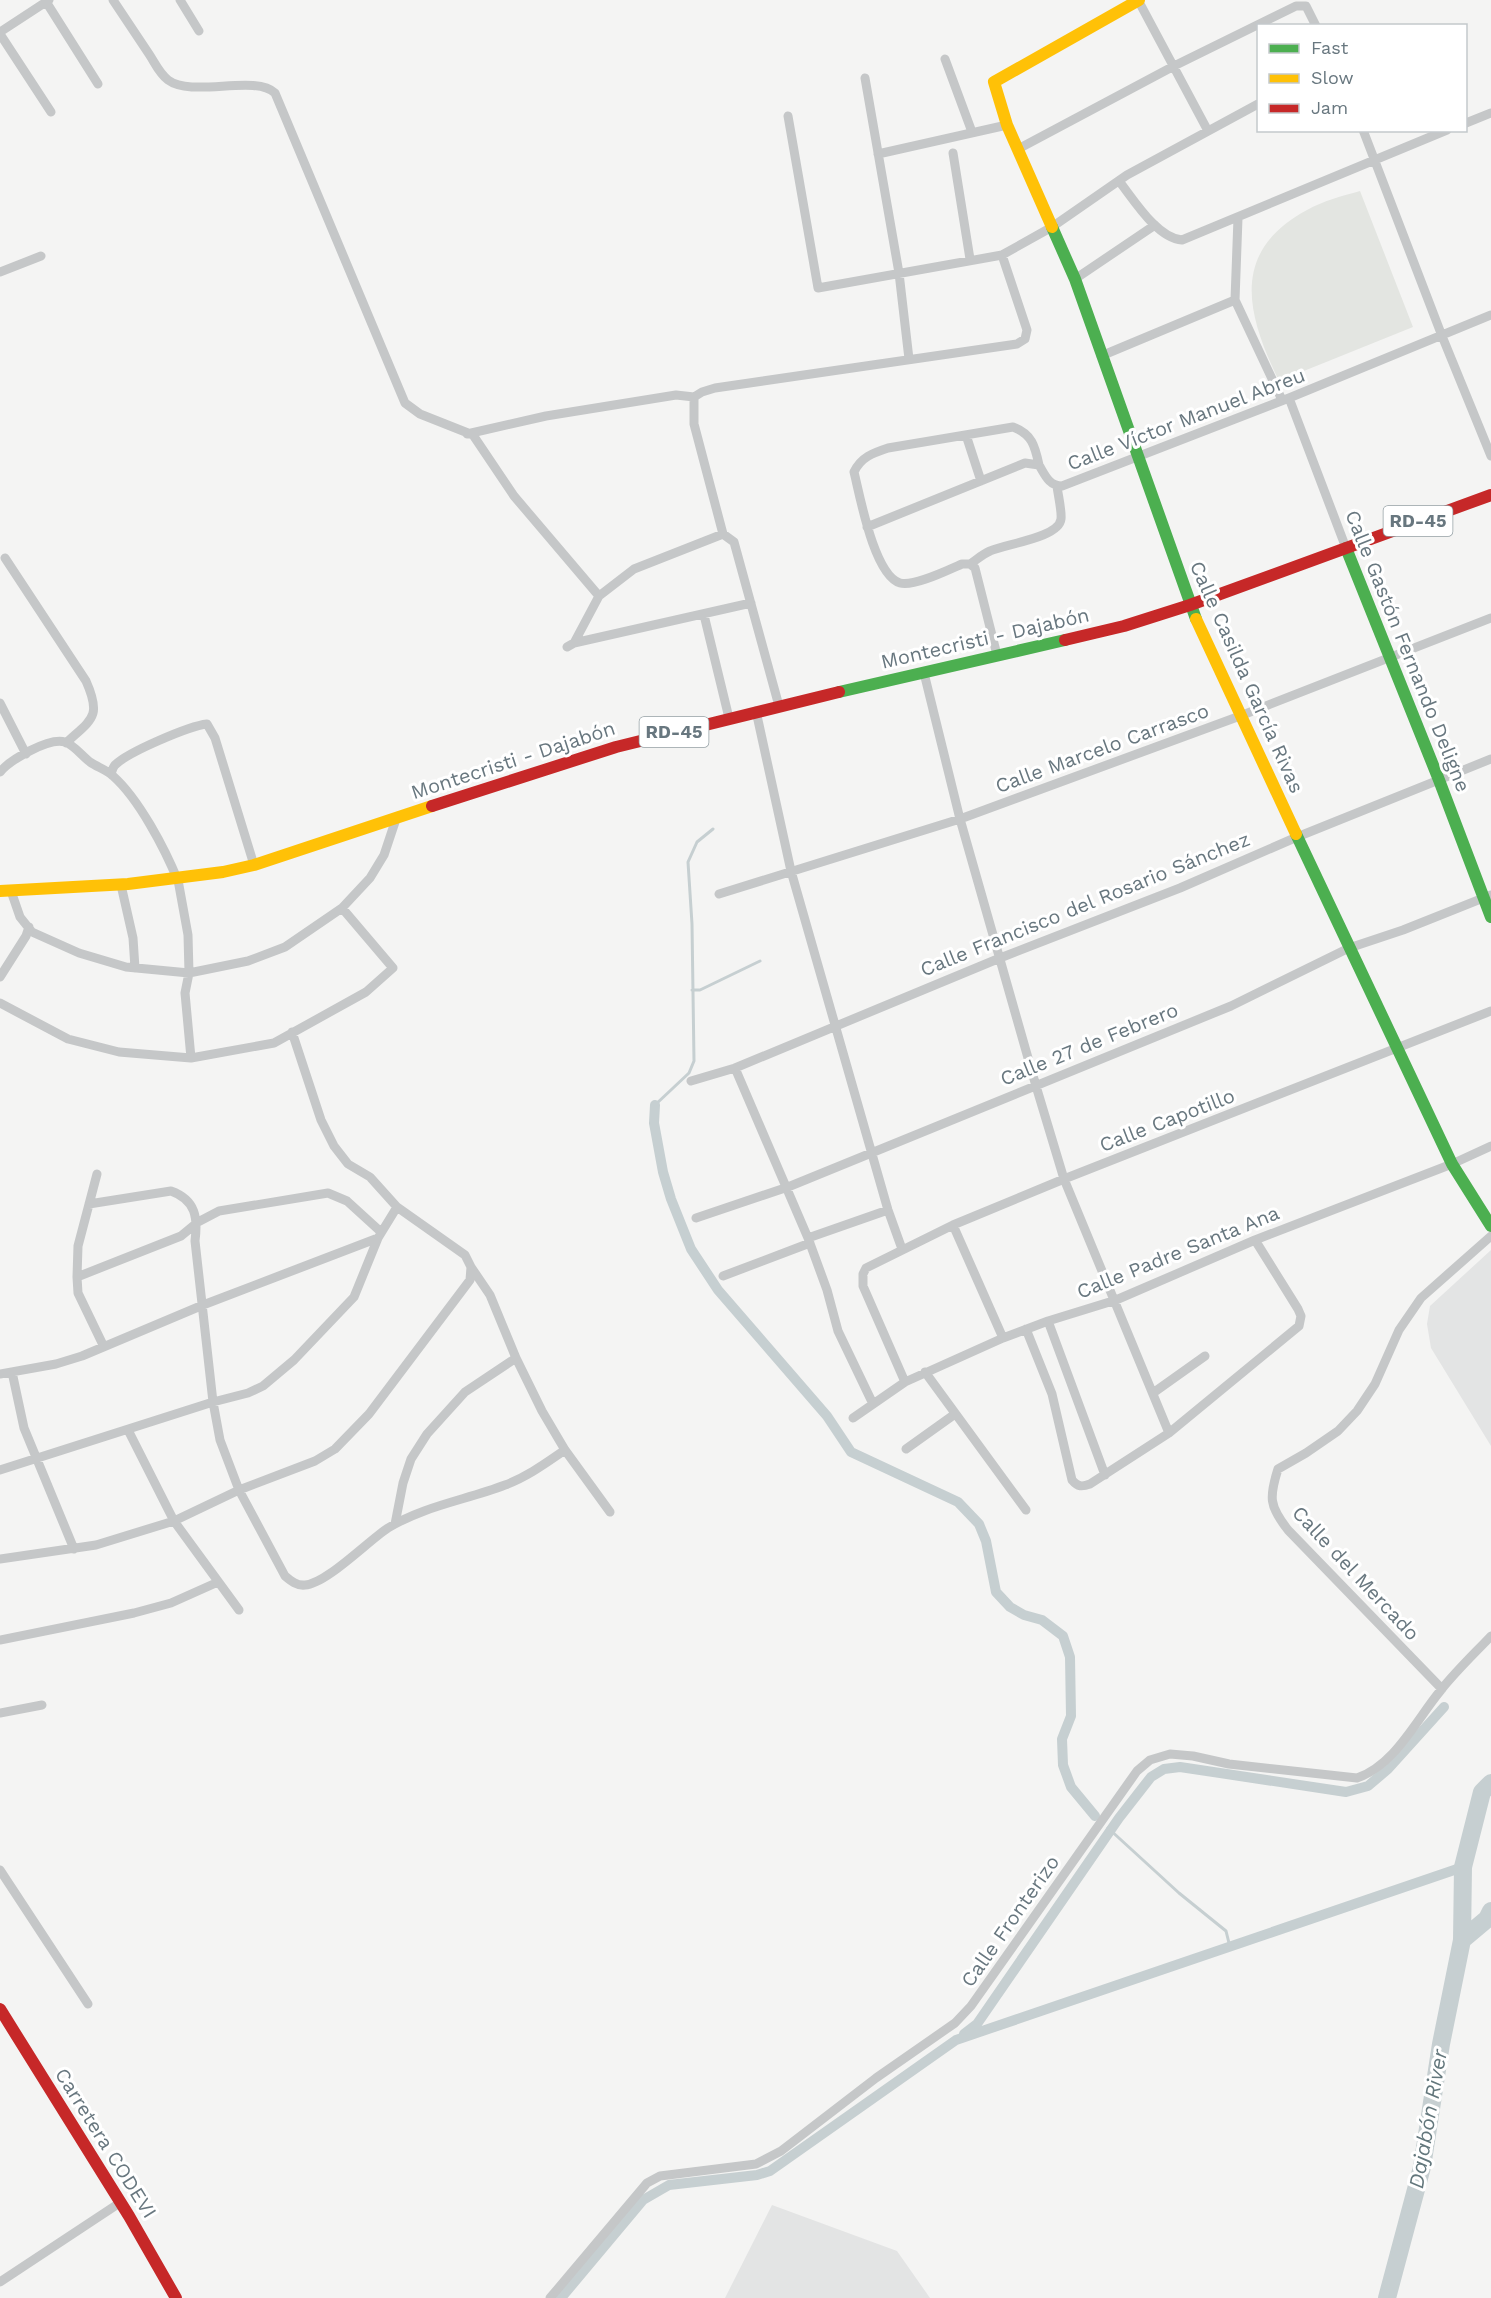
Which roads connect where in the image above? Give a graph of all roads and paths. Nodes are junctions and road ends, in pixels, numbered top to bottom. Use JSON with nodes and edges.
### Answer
{"nodes":[{"id":1,"x":47,"y":0,"type":"edge"},
{"id":2,"x":113,"y":0,"type":"edge"},
{"id":3,"x":180,"y":0,"type":"edge"},
{"id":4,"x":1139,"y":0,"type":"edge"},
{"id":5,"x":1259,"y":24,"type":"edge"},
{"id":6,"x":1315,"y":24,"type":"edge"},
{"id":7,"x":1257,"y":25,"type":"edge"},
{"id":8,"x":199,"y":31,"type":"dead end"},
{"id":9,"x":0,"y":33,"type":"edge"},
{"id":10,"x":945,"y":59,"type":"dead end"},
{"id":11,"x":1174,"y":66,"type":"junction"},
{"id":12,"x":865,"y":78,"type":"dead end"},
{"id":13,"x":98,"y":84,"type":"dead end"},
{"id":14,"x":1257,"y":105,"type":"edge"},
{"id":15,"x":51,"y":112,"type":"dead end"},
{"id":16,"x":1491,"y":113,"type":"edge"},
{"id":17,"x":788,"y":116,"type":"dead end"},
{"id":18,"x":1467,"y":123,"type":"edge"},
{"id":19,"x":1007,"y":125,"type":"junction"},
{"id":20,"x":1208,"y":131,"type":"junction"},
{"id":21,"x":972,"y":132,"type":"junction"},
{"id":22,"x":1364,"y":132,"type":"edge"},
{"id":23,"x":1442,"y":132,"type":"edge"},
{"id":24,"x":1018,"y":149,"type":"junction"},
{"id":25,"x":953,"y":153,"type":"dead end"},
{"id":26,"x":878,"y":154,"type":"junction"},
{"id":27,"x":1375,"y":159,"type":"junction"},
{"id":28,"x":1119,"y":181,"type":"junction"},
{"id":29,"x":1238,"y":218,"type":"junction"},
{"id":30,"x":1155,"y":225,"type":"junction"},
{"id":31,"x":1052,"y":227,"type":"junction"},
{"id":32,"x":1002,"y":255,"type":"junction"},
{"id":33,"x":41,"y":256,"type":"dead end"},
{"id":34,"x":970,"y":259,"type":"junction"},
{"id":35,"x":0,"y":272,"type":"edge"},
{"id":36,"x":899,"y":273,"type":"junction"},
{"id":37,"x":1075,"y":279,"type":"junction"},
{"id":38,"x":1235,"y":300,"type":"junction"},
{"id":39,"x":1491,"y":315,"type":"edge"},
{"id":40,"x":1442,"y":336,"type":"junction"},
{"id":41,"x":1101,"y":356,"type":"junction"},
{"id":42,"x":909,"y":359,"type":"junction"},
{"id":43,"x":694,"y":398,"type":"junction"},
{"id":44,"x":1286,"y":399,"type":"junction"},
{"id":45,"x":467,"y":434,"type":"junction"},
{"id":46,"x":966,"y":435,"type":"junction"},
{"id":47,"x":1138,"y":456,"type":"junction"},
{"id":48,"x":1491,"y":456,"type":"edge"},
{"id":49,"x":1039,"y":465,"type":"junction"},
{"id":50,"x":981,"y":481,"type":"junction"},
{"id":51,"x":1057,"y":486,"type":"junction"},
{"id":52,"x":1491,"y":495,"type":"edge"},
{"id":53,"x":867,"y":527,"type":"junction"},
{"id":54,"x":723,"y":534,"type":"junction"},
{"id":55,"x":1346,"y":548,"type":"junction"},
{"id":56,"x":5,"y":558,"type":"dead end"},
{"id":57,"x":970,"y":564,"type":"junction"},
{"id":58,"x":599,"y":596,"type":"junction"},
{"id":59,"x":751,"y":603,"type":"junction"},
{"id":60,"x":1190,"y":605,"type":"junction"},
{"id":61,"x":705,"y":615,"type":"junction"},
{"id":62,"x":1491,"y":618,"type":"edge"},
{"id":63,"x":997,"y":655,"type":"junction"},
{"id":64,"x":1390,"y":658,"type":"junction"},
{"id":65,"x":924,"y":673,"type":"junction"},
{"id":66,"x":0,"y":703,"type":"edge"},
{"id":67,"x":779,"y":706,"type":"junction"},
{"id":68,"x":756,"y":711,"type":"junction"},
{"id":69,"x":1240,"y":716,"type":"junction"},
{"id":70,"x":729,"y":718,"type":"junction"},
{"id":71,"x":66,"y":742,"type":"junction"},
{"id":72,"x":26,"y":754,"type":"junction"},
{"id":73,"x":1491,"y":759,"type":"edge"},
{"id":74,"x":0,"y":772,"type":"edge"},
{"id":75,"x":111,"y":774,"type":"junction"},
{"id":76,"x":1439,"y":780,"type":"junction"},
{"id":77,"x":396,"y":819,"type":"junction"},
{"id":78,"x":960,"y":819,"type":"junction"},
{"id":79,"x":1297,"y":837,"type":"junction"},
{"id":80,"x":254,"y":866,"type":"junction"},
{"id":81,"x":791,"y":871,"type":"junction"},
{"id":82,"x":178,"y":880,"type":"junction"},
{"id":83,"x":121,"y":885,"type":"junction"},
{"id":84,"x":6,"y":891,"type":"edge"},
{"id":85,"x":719,"y":894,"type":"dead end"},
{"id":86,"x":1487,"y":896,"type":"edge"},
{"id":87,"x":342,"y":908,"type":"junction"},
{"id":88,"x":1491,"y":917,"type":"edge"},
{"id":89,"x":29,"y":927,"type":"junction"},
{"id":90,"x":1349,"y":948,"type":"junction"},
{"id":91,"x":1000,"y":958,"type":"junction"},
{"id":92,"x":135,"y":968,"type":"junction"},
{"id":93,"x":189,"y":974,"type":"junction"},
{"id":94,"x":0,"y":977,"type":"edge"},
{"id":95,"x":0,"y":1003,"type":"edge"},
{"id":96,"x":1491,"y":1011,"type":"edge"},
{"id":97,"x":834,"y":1026,"type":"junction"},
{"id":98,"x":292,"y":1032,"type":"junction"},
{"id":99,"x":1397,"y":1048,"type":"junction"},
{"id":100,"x":191,"y":1058,"type":"junction"},
{"id":101,"x":735,"y":1068,"type":"junction"},
{"id":102,"x":691,"y":1080,"type":"dead end"},
{"id":103,"x":1036,"y":1086,"type":"junction"},
{"id":104,"x":1491,"y":1146,"type":"edge"},
{"id":105,"x":871,"y":1151,"type":"junction"},
{"id":106,"x":1452,"y":1164,"type":"junction"},
{"id":107,"x":97,"y":1174,"type":"dead end"},
{"id":108,"x":1064,"y":1179,"type":"junction"},
{"id":109,"x":788,"y":1187,"type":"junction"},
{"id":110,"x":89,"y":1204,"type":"junction"},
{"id":111,"x":397,"y":1207,"type":"junction"},
{"id":112,"x":888,"y":1210,"type":"junction"},
{"id":113,"x":696,"y":1218,"type":"dead end"},
{"id":114,"x":198,"y":1222,"type":"junction"},
{"id":115,"x":953,"y":1225,"type":"junction"},
{"id":116,"x":1491,"y":1226,"type":"edge"},
{"id":117,"x":380,"y":1235,"type":"junction"},
{"id":118,"x":1491,"y":1236,"type":"edge"},
{"id":119,"x":809,"y":1240,"type":"junction"},
{"id":120,"x":1255,"y":1240,"type":"junction"},
{"id":121,"x":902,"y":1249,"type":"junction"},
{"id":122,"x":471,"y":1268,"type":"junction"},
{"id":123,"x":77,"y":1276,"type":"junction"},
{"id":124,"x":723,"y":1276,"type":"dead end"},
{"id":125,"x":1116,"y":1300,"type":"junction"},
{"id":126,"x":203,"y":1305,"type":"junction"},
{"id":127,"x":1048,"y":1321,"type":"junction"},
{"id":128,"x":1026,"y":1329,"type":"junction"},
{"id":129,"x":1003,"y":1338,"type":"junction"},
{"id":130,"x":104,"y":1347,"type":"junction"},
{"id":131,"x":1205,"y":1356,"type":"dead end"},
{"id":132,"x":516,"y":1358,"type":"junction"},
{"id":133,"x":12,"y":1372,"type":"junction"},
{"id":134,"x":926,"y":1372,"type":"junction"},
{"id":135,"x":0,"y":1374,"type":"edge"},
{"id":136,"x":905,"y":1382,"type":"junction"},
{"id":137,"x":1152,"y":1394,"type":"junction"},
{"id":138,"x":213,"y":1402,"type":"junction"},
{"id":139,"x":873,"y":1404,"type":"junction"},
{"id":140,"x":955,"y":1414,"type":"junction"},
{"id":141,"x":853,"y":1418,"type":"dead end"},
{"id":142,"x":128,"y":1430,"type":"junction"},
{"id":143,"x":1169,"y":1433,"type":"junction"},
{"id":144,"x":906,"y":1449,"type":"dead end"},
{"id":145,"x":565,"y":1450,"type":"junction"},
{"id":146,"x":36,"y":1458,"type":"junction"},
{"id":147,"x":0,"y":1470,"type":"edge"},
{"id":148,"x":1105,"y":1476,"type":"junction"},
{"id":149,"x":239,"y":1490,"type":"junction"},
{"id":150,"x":1026,"y":1510,"type":"dead end"},
{"id":151,"x":610,"y":1512,"type":"dead end"},
{"id":152,"x":174,"y":1521,"type":"junction"},
{"id":153,"x":395,"y":1524,"type":"junction"},
{"id":154,"x":74,"y":1549,"type":"junction"},
{"id":155,"x":0,"y":1559,"type":"edge"},
{"id":156,"x":218,"y":1582,"type":"junction"},
{"id":157,"x":239,"y":1610,"type":"dead end"},
{"id":158,"x":1491,"y":1636,"type":"edge"},
{"id":159,"x":0,"y":1640,"type":"edge"},
{"id":160,"x":1442,"y":1689,"type":"junction"},
{"id":161,"x":42,"y":1705,"type":"dead end"},
{"id":162,"x":0,"y":1713,"type":"edge"},
{"id":163,"x":0,"y":1870,"type":"edge"},
{"id":164,"x":88,"y":2004,"type":"dead end"},
{"id":165,"x":0,"y":2010,"type":"edge"},
{"id":166,"x":121,"y":2202,"type":"junction"},
{"id":167,"x":0,"y":2282,"type":"edge"},
{"id":168,"x":176,"y":2298,"type":"edge"},
{"id":169,"x":550,"y":2298,"type":"edge"}],
"edges":[{"from":1,"to":9,"type":"street"},
{"from":1,"to":13,"type":"street"},
{"from":2,"to":45,"type":"street"},
{"from":3,"to":8,"type":"street"},
{"from":4,"to":11,"type":"street"},
{"from":4,"to":19,"type":"main road","name":"Calle Casilda García Rivas"},
{"from":5,"to":6,"type":"street"},
{"from":7,"to":11,"type":"street"},
{"from":9,"to":15,"type":"street"},
{"from":10,"to":21,"type":"street"},
{"from":11,"to":20,"type":"street"},
{"from":11,"to":24,"type":"street"},
{"from":12,"to":26,"type":"street"},
{"from":14,"to":20,"type":"street"},
{"from":16,"to":18,"type":"street"},
{"from":17,"to":36,"type":"street"},
{"from":19,"to":21,"type":"street"},
{"from":19,"to":24,"type":"main road","name":"Calle Casilda García Rivas"},
{"from":20,"to":28,"type":"street"},
{"from":21,"to":26,"type":"street"},
{"from":22,"to":27,"type":"street"},
{"from":23,"to":27,"type":"street"},
{"from":24,"to":31,"type":"main road","name":"Calle Casilda García Rivas"},
{"from":25,"to":34,"type":"street"},
{"from":26,"to":36,"type":"street"},
{"from":27,"to":29,"type":"street"},
{"from":27,"to":40,"type":"street"},
{"from":28,"to":30,"type":"street"},
{"from":28,"to":31,"type":"street"},
{"from":29,"to":30,"type":"street"},
{"from":29,"to":38,"type":"street"},
{"from":30,"to":37,"type":"street"},
{"from":31,"to":32,"type":"street"},
{"from":31,"to":37,"type":"main road","name":"Calle Casilda García Rivas"},
{"from":32,"to":34,"type":"street"},
{"from":32,"to":42,"type":"street"},
{"from":33,"to":35,"type":"street"},
{"from":34,"to":36,"type":"street"},
{"from":36,"to":42,"type":"street"},
{"from":37,"to":41,"type":"main road","name":"Calle Casilda García Rivas"},
{"from":38,"to":41,"type":"street"},
{"from":38,"to":44,"type":"street","name":"Calle Gastón Fernando Deligne"},
{"from":39,"to":40,"type":"street","name":"Calle Víctor Manuel Abreu"},
{"from":40,"to":44,"type":"street","name":"Calle Víctor Manuel Abreu"},
{"from":40,"to":48,"type":"street"},
{"from":41,"to":47,"type":"main road","name":"Calle Casilda García Rivas"},
{"from":42,"to":43,"type":"street"},
{"from":43,"to":45,"type":"street"},
{"from":43,"to":54,"type":"street"},
{"from":44,"to":47,"type":"street","name":"Calle Víctor Manuel Abreu"},
{"from":44,"to":55,"type":"street","name":"Calle Gastón Fernando Deligne"},
{"from":45,"to":58,"type":"street"},
{"from":46,"to":49,"type":"street"},
{"from":46,"to":50,"type":"street"},
{"from":46,"to":53,"type":"street"},
{"from":47,"to":51,"type":"street","name":"Calle Víctor Manuel Abreu"},
{"from":47,"to":60,"type":"main road","name":"Calle Casilda García Rivas"},
{"from":49,"to":50,"type":"street","name":"Calle Víctor Manuel Abreu"},
{"from":49,"to":51,"type":"street","name":"Calle Víctor Manuel Abreu"},
{"from":50,"to":53,"type":"street","name":"Calle Víctor Manuel Abreu"},
{"from":51,"to":57,"type":"street"},
{"from":52,"to":55,"type":"main road","number":"RD-45"},
{"from":53,"to":57,"type":"street"},
{"from":54,"to":58,"type":"street"},
{"from":54,"to":59,"type":"street"},
{"from":55,"to":60,"type":"main road","name":"Montecristi - Dajabón","number":"RD-45"},
{"from":55,"to":64,"type":"main road","name":"Calle Gastón Fernando Deligne"},
{"from":56,"to":71,"type":"street"},
{"from":57,"to":63,"type":"street"},
{"from":58,"to":61,"type":"street"},
{"from":59,"to":61,"type":"street"},
{"from":59,"to":67,"type":"street"},
{"from":60,"to":63,"type":"main road","name":"Montecristi - Dajabón","number":"RD-45"},
{"from":60,"to":69,"type":"main road","name":"Calle Casilda García Rivas"},
{"from":61,"to":70,"type":"street"},
{"from":62,"to":64,"type":"street","name":"Calle Marcelo Carrasco"},
{"from":63,"to":65,"type":"main road","name":"Montecristi - Dajabón","number":"RD-45"},
{"from":64,"to":69,"type":"street","name":"Calle Marcelo Carrasco"},
{"from":64,"to":76,"type":"main road","name":"Calle Gastón Fernando Deligne"},
{"from":65,"to":67,"type":"main road","name":"Montecristi - Dajabón","number":"RD-45"},
{"from":65,"to":78,"type":"street"},
{"from":66,"to":72,"type":"street"},
{"from":67,"to":68,"type":"main road","name":"Montecristi - Dajabón","number":"RD-45"},
{"from":68,"to":70,"type":"main road","name":"Montecristi - Dajabón","number":"RD-45"},
{"from":68,"to":81,"type":"street"},
{"from":69,"to":78,"type":"street","name":"Calle Marcelo Carrasco"},
{"from":69,"to":79,"type":"main road","name":"Calle Casilda García Rivas"},
{"from":70,"to":77,"type":"main road","name":"Montecristi - Dajabón","number":"RD-45"},
{"from":71,"to":72,"type":"street"},
{"from":71,"to":75,"type":"street"},
{"from":72,"to":74,"type":"street"},
{"from":73,"to":76,"type":"street","name":"Calle Francisco del Rosario Sánchez"},
{"from":75,"to":80,"type":"street"},
{"from":75,"to":82,"type":"street"},
{"from":76,"to":79,"type":"street","name":"Calle Francisco del Rosario Sánchez"},
{"from":76,"to":86,"type":"main road","name":"Calle Gastón Fernando Deligne"},
{"from":77,"to":80,"type":"main road","name":"Montecristi - Dajabón","number":"RD-45"},
{"from":77,"to":87,"type":"street"},
{"from":78,"to":81,"type":"street","name":"Calle Marcelo Carrasco"},
{"from":78,"to":91,"type":"street"},
{"from":79,"to":90,"type":"main road","name":"Calle Casilda García Rivas"},
{"from":79,"to":91,"type":"street","name":"Calle Francisco del Rosario Sánchez"},
{"from":80,"to":82,"type":"main road","name":"Montecristi - Dajabón","number":"RD-45"},
{"from":81,"to":85,"type":"street","name":"Calle Marcelo Carrasco"},
{"from":81,"to":97,"type":"street"},
{"from":82,"to":83,"type":"main road","name":"Montecristi - Dajabón","number":"RD-45"},
{"from":82,"to":93,"type":"street"},
{"from":83,"to":84,"type":"main road","name":"Montecristi - Dajabón","number":"RD-45"},
{"from":83,"to":92,"type":"street"},
{"from":84,"to":89,"type":"street"},
{"from":86,"to":88,"type":"main road","name":"Calle Gastón Fernando Deligne"},
{"from":86,"to":90,"type":"street","name":"Calle 27 de Febrero"},
{"from":87,"to":93,"type":"street"},
{"from":87,"to":98,"type":"street"},
{"from":89,"to":92,"type":"street"},
{"from":89,"to":94,"type":"street"},
{"from":90,"to":99,"type":"main road","name":"Calle Casilda García Rivas"},
{"from":90,"to":103,"type":"street","name":"Calle 27 de Febrero"},
{"from":91,"to":97,"type":"street","name":"Calle Francisco del Rosario Sánchez"},
{"from":91,"to":103,"type":"street"},
{"from":92,"to":93,"type":"street"},
{"from":93,"to":100,"type":"street"},
{"from":95,"to":100,"type":"street"},
{"from":96,"to":99,"type":"street","name":"Calle Capotillo"},
{"from":97,"to":101,"type":"street","name":"Calle Francisco del Rosario Sánchez"},
{"from":97,"to":105,"type":"street"},
{"from":98,"to":100,"type":"street"},
{"from":98,"to":111,"type":"street"},
{"from":99,"to":106,"type":"main road","name":"Calle Casilda García Rivas"},
{"from":99,"to":108,"type":"street","name":"Calle Capotillo"},
{"from":101,"to":102,"type":"street","name":"Calle Francisco del Rosario Sánchez"},
{"from":101,"to":109,"type":"street"},
{"from":103,"to":105,"type":"street","name":"Calle 27 de Febrero"},
{"from":103,"to":108,"type":"street"},
{"from":104,"to":106,"type":"street","name":"Calle Padre Santa Ana"},
{"from":105,"to":109,"type":"street","name":"Calle 27 de Febrero"},
{"from":105,"to":112,"type":"street"},
{"from":106,"to":116,"type":"main road","name":"Calle Casilda García Rivas"},
{"from":106,"to":120,"type":"street","name":"Calle Padre Santa Ana"},
{"from":107,"to":110,"type":"street"},
{"from":108,"to":115,"type":"street","name":"Calle Capotillo"},
{"from":108,"to":125,"type":"street"},
{"from":109,"to":113,"type":"street","name":"Calle 27 de Febrero"},
{"from":109,"to":119,"type":"street"},
{"from":110,"to":114,"type":"street"},
{"from":110,"to":123,"type":"street"},
{"from":111,"to":117,"type":"street"},
{"from":111,"to":122,"type":"street"},
{"from":112,"to":119,"type":"street"},
{"from":112,"to":121,"type":"street"},
{"from":114,"to":117,"type":"street"},
{"from":114,"to":123,"type":"street"},
{"from":114,"to":126,"type":"street"},
{"from":115,"to":121,"type":"street","name":"Calle Capotillo"},
{"from":115,"to":129,"type":"street"},
{"from":117,"to":126,"type":"street"},
{"from":117,"to":138,"type":"street"},
{"from":118,"to":160,"type":"street","name":"Calle del Mercado"},
{"from":119,"to":124,"type":"street"},
{"from":119,"to":139,"type":"street"},
{"from":120,"to":125,"type":"street","name":"Calle Padre Santa Ana"},
{"from":120,"to":143,"type":"street"},
{"from":121,"to":136,"type":"street","name":"Calle Capotillo"},
{"from":122,"to":132,"type":"street"},
{"from":122,"to":149,"type":"street"},
{"from":123,"to":130,"type":"street"},
{"from":125,"to":127,"type":"street","name":"Calle Padre Santa Ana"},
{"from":125,"to":137,"type":"street"},
{"from":126,"to":130,"type":"street"},
{"from":126,"to":138,"type":"street"},
{"from":127,"to":128,"type":"street","name":"Calle Padre Santa Ana"},
{"from":127,"to":148,"type":"street"},
{"from":128,"to":129,"type":"street","name":"Calle Padre Santa Ana"},
{"from":128,"to":148,"type":"street"},
{"from":129,"to":134,"type":"street","name":"Calle Padre Santa Ana"},
{"from":130,"to":133,"type":"street"},
{"from":131,"to":137,"type":"street"},
{"from":132,"to":145,"type":"street"},
{"from":132,"to":153,"type":"street"},
{"from":133,"to":135,"type":"street"},
{"from":133,"to":146,"type":"street"},
{"from":134,"to":136,"type":"street","name":"Calle Padre Santa Ana"},
{"from":134,"to":140,"type":"street"},
{"from":136,"to":139,"type":"street","name":"Calle Padre Santa Ana"},
{"from":137,"to":143,"type":"street"},
{"from":138,"to":142,"type":"street"},
{"from":138,"to":149,"type":"street"},
{"from":139,"to":141,"type":"street","name":"Calle Padre Santa Ana"},
{"from":140,"to":144,"type":"street"},
{"from":140,"to":150,"type":"street"},
{"from":142,"to":146,"type":"street"},
{"from":142,"to":152,"type":"street"},
{"from":143,"to":148,"type":"street"},
{"from":145,"to":151,"type":"street"},
{"from":145,"to":153,"type":"street"},
{"from":146,"to":147,"type":"street"},
{"from":146,"to":154,"type":"street"},
{"from":149,"to":152,"type":"street"},
{"from":149,"to":153,"type":"street"},
{"from":152,"to":154,"type":"street"},
{"from":152,"to":156,"type":"street"},
{"from":154,"to":155,"type":"street"},
{"from":156,"to":157,"type":"street"},
{"from":156,"to":159,"type":"street"},
{"from":158,"to":160,"type":"street","name":"Calle Fronterizo"},
{"from":160,"to":169,"type":"street","name":"Calle Fronterizo"},
{"from":161,"to":162,"type":"street"},
{"from":163,"to":164,"type":"street"},
{"from":165,"to":166,"type":"main road","name":"Carretera CODEVI"},
{"from":166,"to":167,"type":"street"},
{"from":166,"to":168,"type":"main road","name":"Carretera CODEVI"}]}
